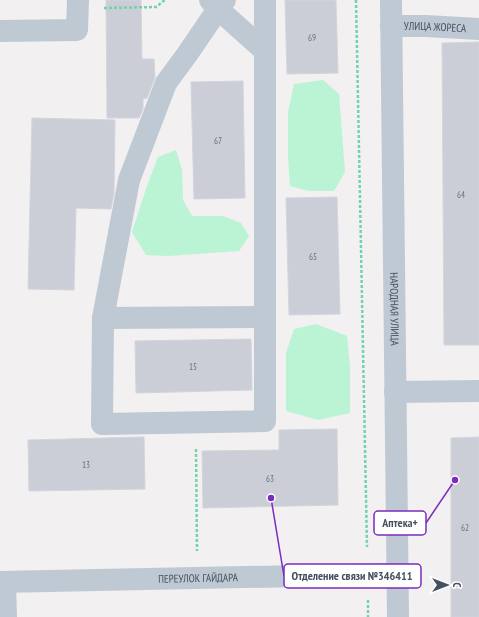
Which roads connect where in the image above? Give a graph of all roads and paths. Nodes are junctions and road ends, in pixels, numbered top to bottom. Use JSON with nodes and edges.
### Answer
{"nodes":[{"id":1,"x":165,"y":0,"type":"edge"},
{"id":2,"x":265,"y":0,"type":"edge"},
{"id":3,"x":356,"y":0,"type":"edge"},
{"id":4,"x":391,"y":0,"type":"edge"},
{"id":5,"x":218,"y":3,"type":"edge"},
{"id":6,"x":78,"y":4,"type":"edge"},
{"id":7,"x":391,"y":26,"type":"junction"},
{"id":8,"x":479,"y":29,"type":"edge"},
{"id":9,"x":0,"y":30,"type":"edge"},
{"id":10,"x":265,"y":51,"type":"junction"},
{"id":11,"x":265,"y":317,"type":"junction"},
{"id":12,"x":103,"y":318,"type":"junction"},
{"id":13,"x":479,"y":391,"type":"edge"},
{"id":14,"x":395,"y":392,"type":"junction"},
{"id":15,"x":196,"y":448,"type":"dead end"},
{"id":16,"x":197,"y":551,"type":"dead end"},
{"id":17,"x":397,"y":574,"type":"junction"},
{"id":18,"x":367,"y":575,"type":"junction"},
{"id":19,"x":3,"y":582,"type":"edge"},
{"id":20,"x":6,"y":617,"type":"edge"},
{"id":21,"x":368,"y":617,"type":"edge"},
{"id":22,"x":398,"y":617,"type":"edge"}],
"edges":[{"from":1,"to":6,"type":"path"},
{"from":2,"to":10,"type":"street"},
{"from":3,"to":18,"type":"path"},
{"from":4,"to":7,"type":"street","name":"НАРОДНАЯ УЛИЦА"},
{"from":5,"to":10,"type":"street"},
{"from":5,"to":12,"type":"street"},
{"from":6,"to":9,"type":"street"},
{"from":7,"to":8,"type":"street","name":"УЛИЦА ЖОРЕСА"},
{"from":7,"to":14,"type":"street","name":"НАРОДНАЯ УЛИЦА"},
{"from":10,"to":11,"type":"street"},
{"from":11,"to":12,"type":"street"},
{"from":11,"to":12,"type":"street"},
{"from":13,"to":14,"type":"street"},
{"from":14,"to":17,"type":"street","name":"НАРОДНАЯ УЛИЦА"},
{"from":15,"to":16,"type":"path"},
{"from":17,"to":18,"type":"street","name":"ПЕРЕУЛОК ГАЙДАРА"},
{"from":17,"to":22,"type":"street","name":"НАРОДНАЯ УЛИЦА"},
{"from":18,"to":19,"type":"street","name":"ПЕРЕУЛОК ГАЙДАРА"},
{"from":18,"to":21,"type":"path"},
{"from":19,"to":20,"type":"street"}]}
